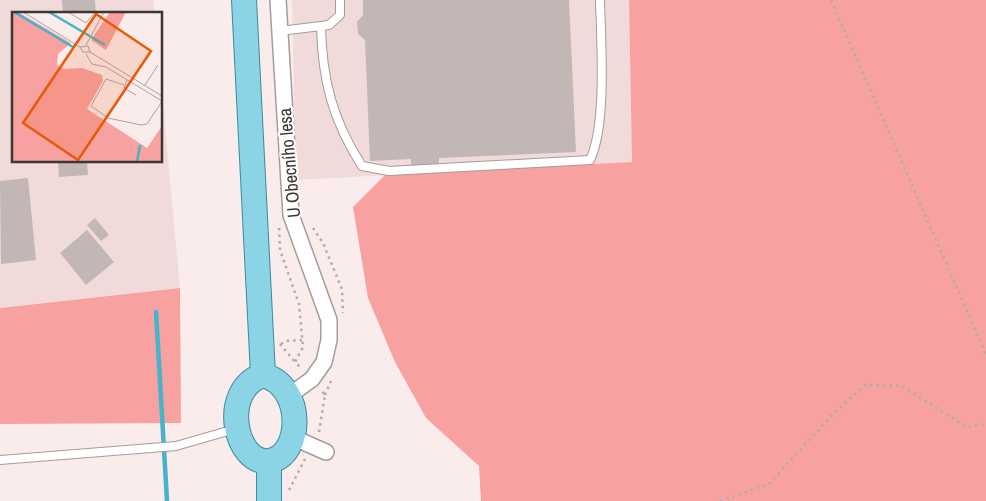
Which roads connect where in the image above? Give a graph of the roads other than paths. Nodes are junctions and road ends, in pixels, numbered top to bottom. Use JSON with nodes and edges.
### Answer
{"nodes":[{"id":1,"x":244,"y":0,"type":"edge"},
{"id":2,"x":278,"y":0,"type":"edge"},
{"id":3,"x":340,"y":0,"type":"edge"},
{"id":4,"x":600,"y":0,"type":"edge"},
{"id":5,"x":321,"y":26,"type":"junction"},
{"id":6,"x":280,"y":31,"type":"junction"},
{"id":7,"x":263,"y":375,"type":"junction"},
{"id":8,"x":290,"y":395,"type":"junction"},
{"id":9,"x":237,"y":429,"type":"junction"},
{"id":10,"x":302,"y":442,"type":"junction"},
{"id":11,"x":326,"y":452,"type":"dead end"},
{"id":12,"x":0,"y":460,"type":"edge"},
{"id":13,"x":269,"y":461,"type":"junction"},
{"id":14,"x":278,"y":497,"type":"edge"}],
"edges":[{"from":1,"to":7,"type":"main road","name":"U Obecního lesa"},
{"from":2,"to":6,"type":"street","name":"U Obecního lesa"},
{"from":3,"to":5,"type":"lane"},
{"from":4,"to":5,"type":"lane"},
{"from":5,"to":6,"type":"lane"},
{"from":6,"to":8,"type":"street","name":"U Obecního lesa"},
{"from":7,"to":8,"type":"main road"},
{"from":7,"to":9,"type":"main road"},
{"from":8,"to":10,"type":"main road"},
{"from":9,"to":12,"type":"lane"},
{"from":9,"to":13,"type":"main road"},
{"from":10,"to":11,"type":"street"},
{"from":10,"to":13,"type":"main road"},
{"from":13,"to":14,"type":"main road"}]}
